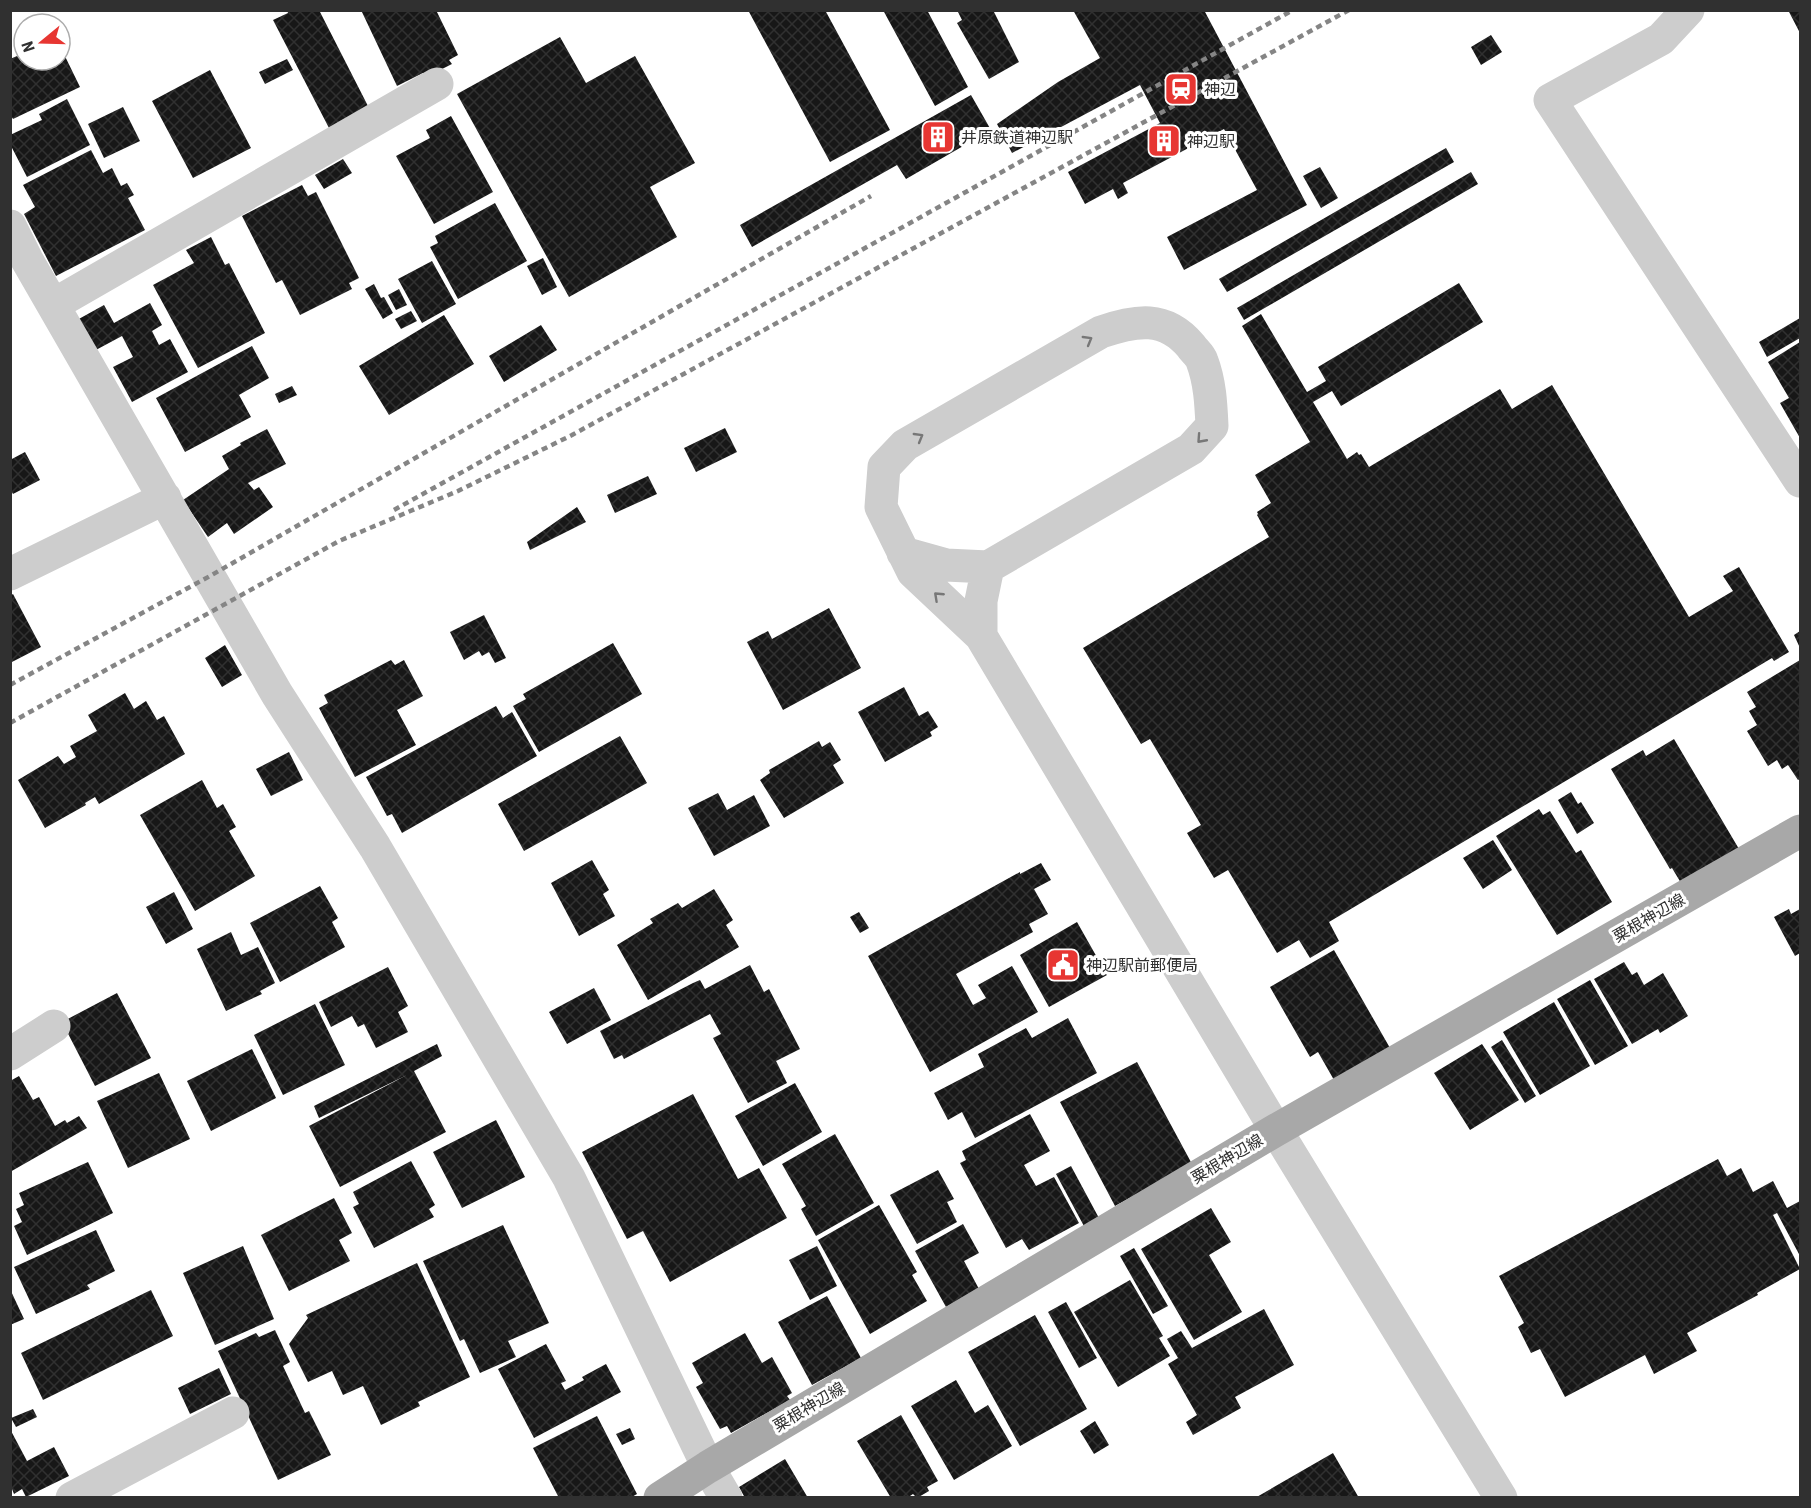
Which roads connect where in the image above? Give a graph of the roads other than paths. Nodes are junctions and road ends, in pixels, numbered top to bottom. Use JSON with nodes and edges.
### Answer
{"nodes":[{"id":1,"x":1688,"y":10,"type":"edge"},
{"id":2,"x":437,"y":84,"type":"dead end"},
{"id":3,"x":10,"y":226,"type":"edge"},
{"id":4,"x":53,"y":304,"type":"junction"},
{"id":5,"x":1800,"y":481,"type":"edge"},
{"id":6,"x":165,"y":498,"type":"junction"},
{"id":7,"x":903,"y":553,"type":"junction"},
{"id":8,"x":988,"y":567,"type":"junction"},
{"id":9,"x":10,"y":574,"type":"edge"},
{"id":10,"x":981,"y":636,"type":"junction"},
{"id":11,"x":1800,"y":831,"type":"edge"},
{"id":12,"x":54,"y":1026,"type":"dead end"},
{"id":13,"x":10,"y":1054,"type":"edge"},
{"id":14,"x":1276,"y":1130,"type":"junction"},
{"id":15,"x":233,"y":1413,"type":"dead end"},
{"id":16,"x":708,"y":1467,"type":"junction"},
{"id":17,"x":72,"y":1497,"type":"edge"},
{"id":18,"x":660,"y":1497,"type":"edge"},
{"id":19,"x":726,"y":1497,"type":"edge"},
{"id":20,"x":1501,"y":1497,"type":"edge"}],
"edges":[{"from":1,"to":5,"type":"street"},
{"from":2,"to":4,"type":"street"},
{"from":3,"to":4,"type":"street"},
{"from":4,"to":6,"type":"street"},
{"from":6,"to":9,"type":"street"},
{"from":6,"to":16,"type":"street"},
{"from":7,"to":8,"type":"street"},
{"from":7,"to":8,"type":"street","one_way":true},
{"from":10,"to":7,"type":"street","one_way":true},
{"from":8,"to":10,"type":"street"},
{"from":10,"to":14,"type":"street"},
{"from":11,"to":14,"type":"main road","name":"粟根神辺線"},
{"from":12,"to":13,"type":"street"},
{"from":14,"to":16,"type":"main road","name":"粟根神辺線"},
{"from":14,"to":20,"type":"street"},
{"from":15,"to":17,"type":"street"},
{"from":16,"to":18,"type":"main road","name":"粟根神辺線"},
{"from":16,"to":19,"type":"street"}]}
